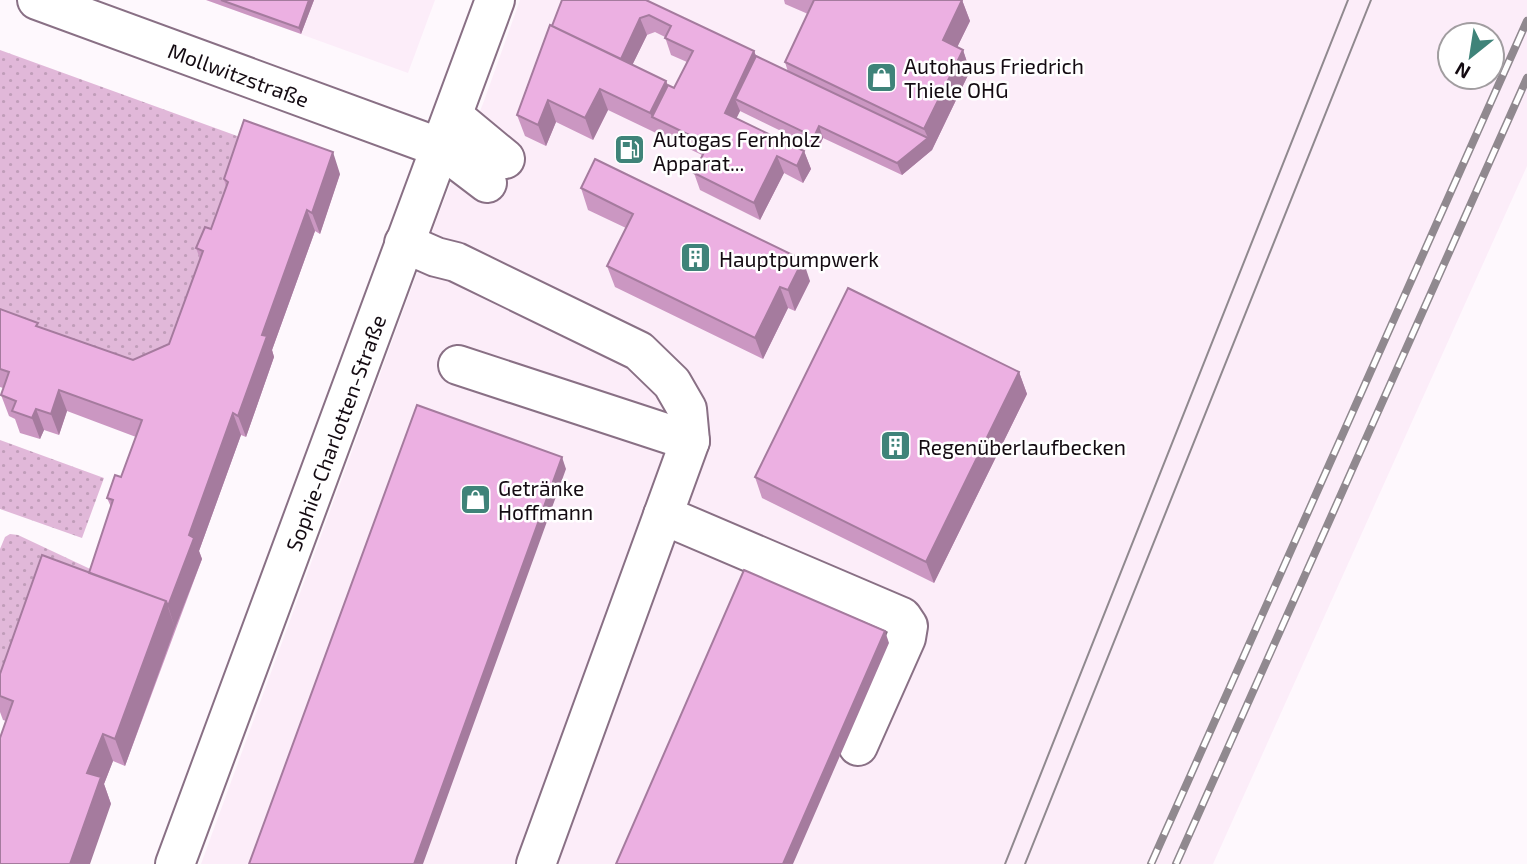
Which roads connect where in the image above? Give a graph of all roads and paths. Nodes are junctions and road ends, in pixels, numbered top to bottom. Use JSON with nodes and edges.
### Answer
{"nodes":[{"id":1,"x":37,"y":0,"type":"edge"},
{"id":2,"x":495,"y":0,"type":"edge"},
{"id":3,"x":447,"y":132,"type":"junction"},
{"id":4,"x":496,"y":171,"type":"dead end"},
{"id":5,"x":404,"y":243,"type":"junction"},
{"id":6,"x":457,"y":365,"type":"dead end"},
{"id":7,"x":690,"y":441,"type":"junction"},
{"id":8,"x":663,"y":515,"type":"junction"},
{"id":9,"x":858,"y":747,"type":"dead end"},
{"id":10,"x":175,"y":864,"type":"edge"},
{"id":11,"x":536,"y":864,"type":"edge"}],
"edges":[{"from":1,"to":3,"type":"street","name":"Mollwitzstraße"},
{"from":2,"to":3,"type":"street","name":"Sophie-Charlotten-Straße"},
{"from":3,"to":4,"type":"street","name":"Mollwitzstraße"},
{"from":3,"to":5,"type":"street","name":"Sophie-Charlotten-Straße"},
{"from":5,"to":7,"type":"street"},
{"from":5,"to":10,"type":"street","name":"Sophie-Charlotten-Straße"},
{"from":6,"to":7,"type":"street"},
{"from":7,"to":8,"type":"street"},
{"from":8,"to":9,"type":"street"},
{"from":8,"to":11,"type":"street"}]}
